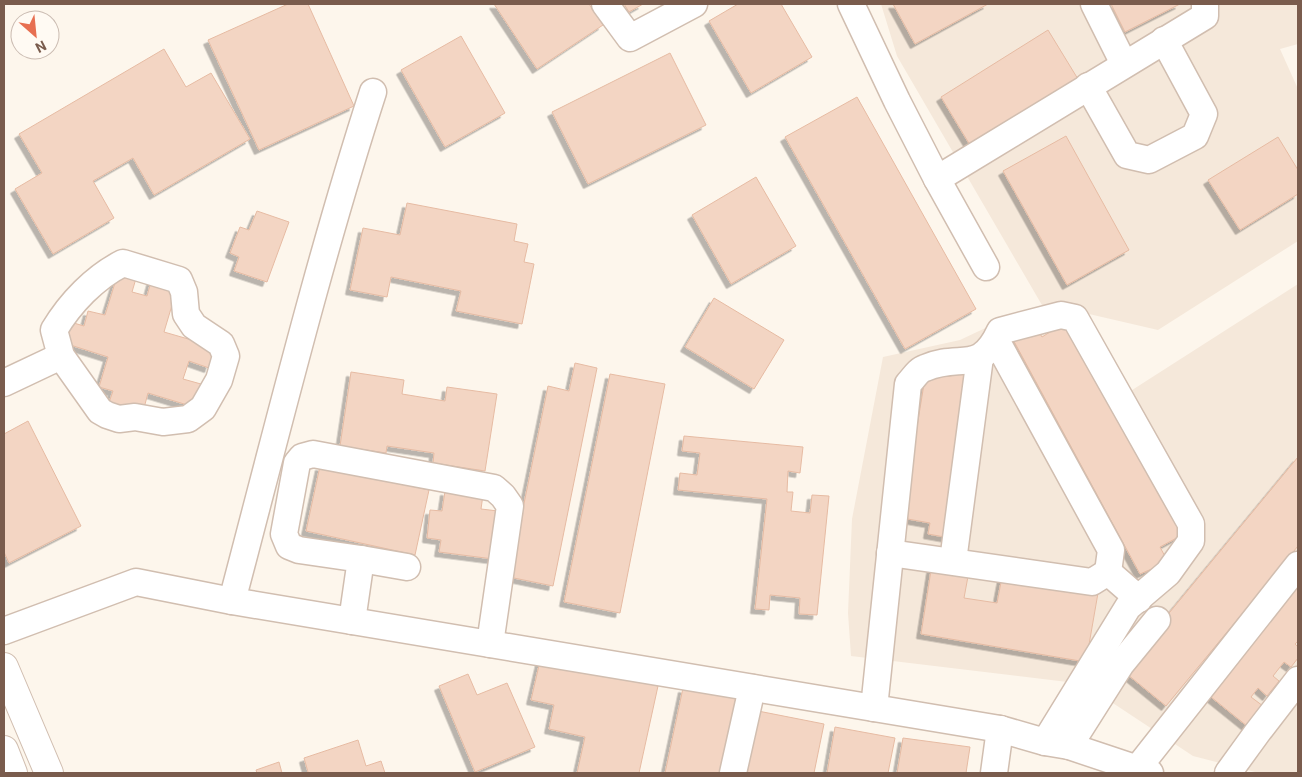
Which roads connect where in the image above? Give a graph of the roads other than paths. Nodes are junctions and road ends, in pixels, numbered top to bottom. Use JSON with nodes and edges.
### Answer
{"nodes":[{"id":1,"x":605,"y":4,"type":"edge"},
{"id":2,"x":694,"y":4,"type":"edge"},
{"id":3,"x":851,"y":4,"type":"edge"},
{"id":4,"x":1094,"y":4,"type":"edge"},
{"id":5,"x":1205,"y":4,"type":"edge"},
{"id":6,"x":1164,"y":40,"type":"junction"},
{"id":7,"x":1124,"y":64,"type":"junction"},
{"id":8,"x":1088,"y":86,"type":"junction"},
{"id":9,"x":373,"y":92,"type":"dead end"},
{"id":10,"x":937,"y":179,"type":"junction"},
{"id":11,"x":986,"y":267,"type":"dead end"},
{"id":12,"x":988,"y":349,"type":"junction"},
{"id":13,"x":61,"y":356,"type":"junction"},
{"id":14,"x":4,"y":383,"type":"edge"},
{"id":15,"x":890,"y":553,"type":"junction"},
{"id":16,"x":361,"y":559,"type":"junction"},
{"id":17,"x":953,"y":561,"type":"junction"},
{"id":18,"x":1298,"y":564,"type":"edge"},
{"id":19,"x":407,"y":567,"type":"dead end"},
{"id":20,"x":1108,"y":572,"type":"junction"},
{"id":21,"x":1139,"y":599,"type":"junction"},
{"id":22,"x":232,"y":601,"type":"junction"},
{"id":23,"x":1157,"y":620,"type":"dead end"},
{"id":24,"x":352,"y":621,"type":"junction"},
{"id":25,"x":4,"y":631,"type":"edge"},
{"id":26,"x":490,"y":644,"type":"junction"},
{"id":27,"x":4,"y":667,"type":"edge"},
{"id":28,"x":1298,"y":680,"type":"edge"},
{"id":29,"x":752,"y":688,"type":"junction"},
{"id":30,"x":874,"y":708,"type":"junction"},
{"id":31,"x":1000,"y":729,"type":"junction"},
{"id":32,"x":1057,"y":744,"type":"junction"},
{"id":33,"x":4,"y":750,"type":"edge"},
{"id":34,"x":1143,"y":771,"type":"edge"},
{"id":35,"x":13,"y":773,"type":"edge"},
{"id":36,"x":49,"y":773,"type":"edge"},
{"id":37,"x":733,"y":773,"type":"edge"},
{"id":38,"x":994,"y":773,"type":"edge"},
{"id":39,"x":1228,"y":773,"type":"edge"}],
"edges":[{"from":1,"to":2,"type":"street"},
{"from":3,"to":10,"type":"street"},
{"from":4,"to":7,"type":"street"},
{"from":5,"to":6,"type":"street"},
{"from":6,"to":7,"type":"street"},
{"from":6,"to":8,"type":"street"},
{"from":7,"to":8,"type":"street"},
{"from":8,"to":10,"type":"street"},
{"from":9,"to":22,"type":"street"},
{"from":10,"to":11,"type":"street"},
{"from":12,"to":15,"type":"street"},
{"from":12,"to":17,"type":"street"},
{"from":12,"to":20,"type":"street"},
{"from":12,"to":21,"type":"street"},
{"from":13,"to":13,"type":"street"},
{"from":13,"to":14,"type":"street"},
{"from":15,"to":17,"type":"street"},
{"from":15,"to":30,"type":"street"},
{"from":16,"to":19,"type":"street"},
{"from":16,"to":24,"type":"street"},
{"from":16,"to":26,"type":"street"},
{"from":17,"to":20,"type":"street"},
{"from":18,"to":34,"type":"street"},
{"from":20,"to":21,"type":"street"},
{"from":21,"to":32,"type":"street"},
{"from":22,"to":24,"type":"street"},
{"from":22,"to":25,"type":"street"},
{"from":23,"to":32,"type":"street"},
{"from":24,"to":26,"type":"street"},
{"from":26,"to":29,"type":"street"},
{"from":27,"to":36,"type":"street"},
{"from":28,"to":39,"type":"street"},
{"from":29,"to":30,"type":"street"},
{"from":29,"to":37,"type":"street"},
{"from":30,"to":31,"type":"street"},
{"from":31,"to":32,"type":"street"},
{"from":31,"to":38,"type":"street"},
{"from":32,"to":34,"type":"street"},
{"from":33,"to":35,"type":"street"}]}
